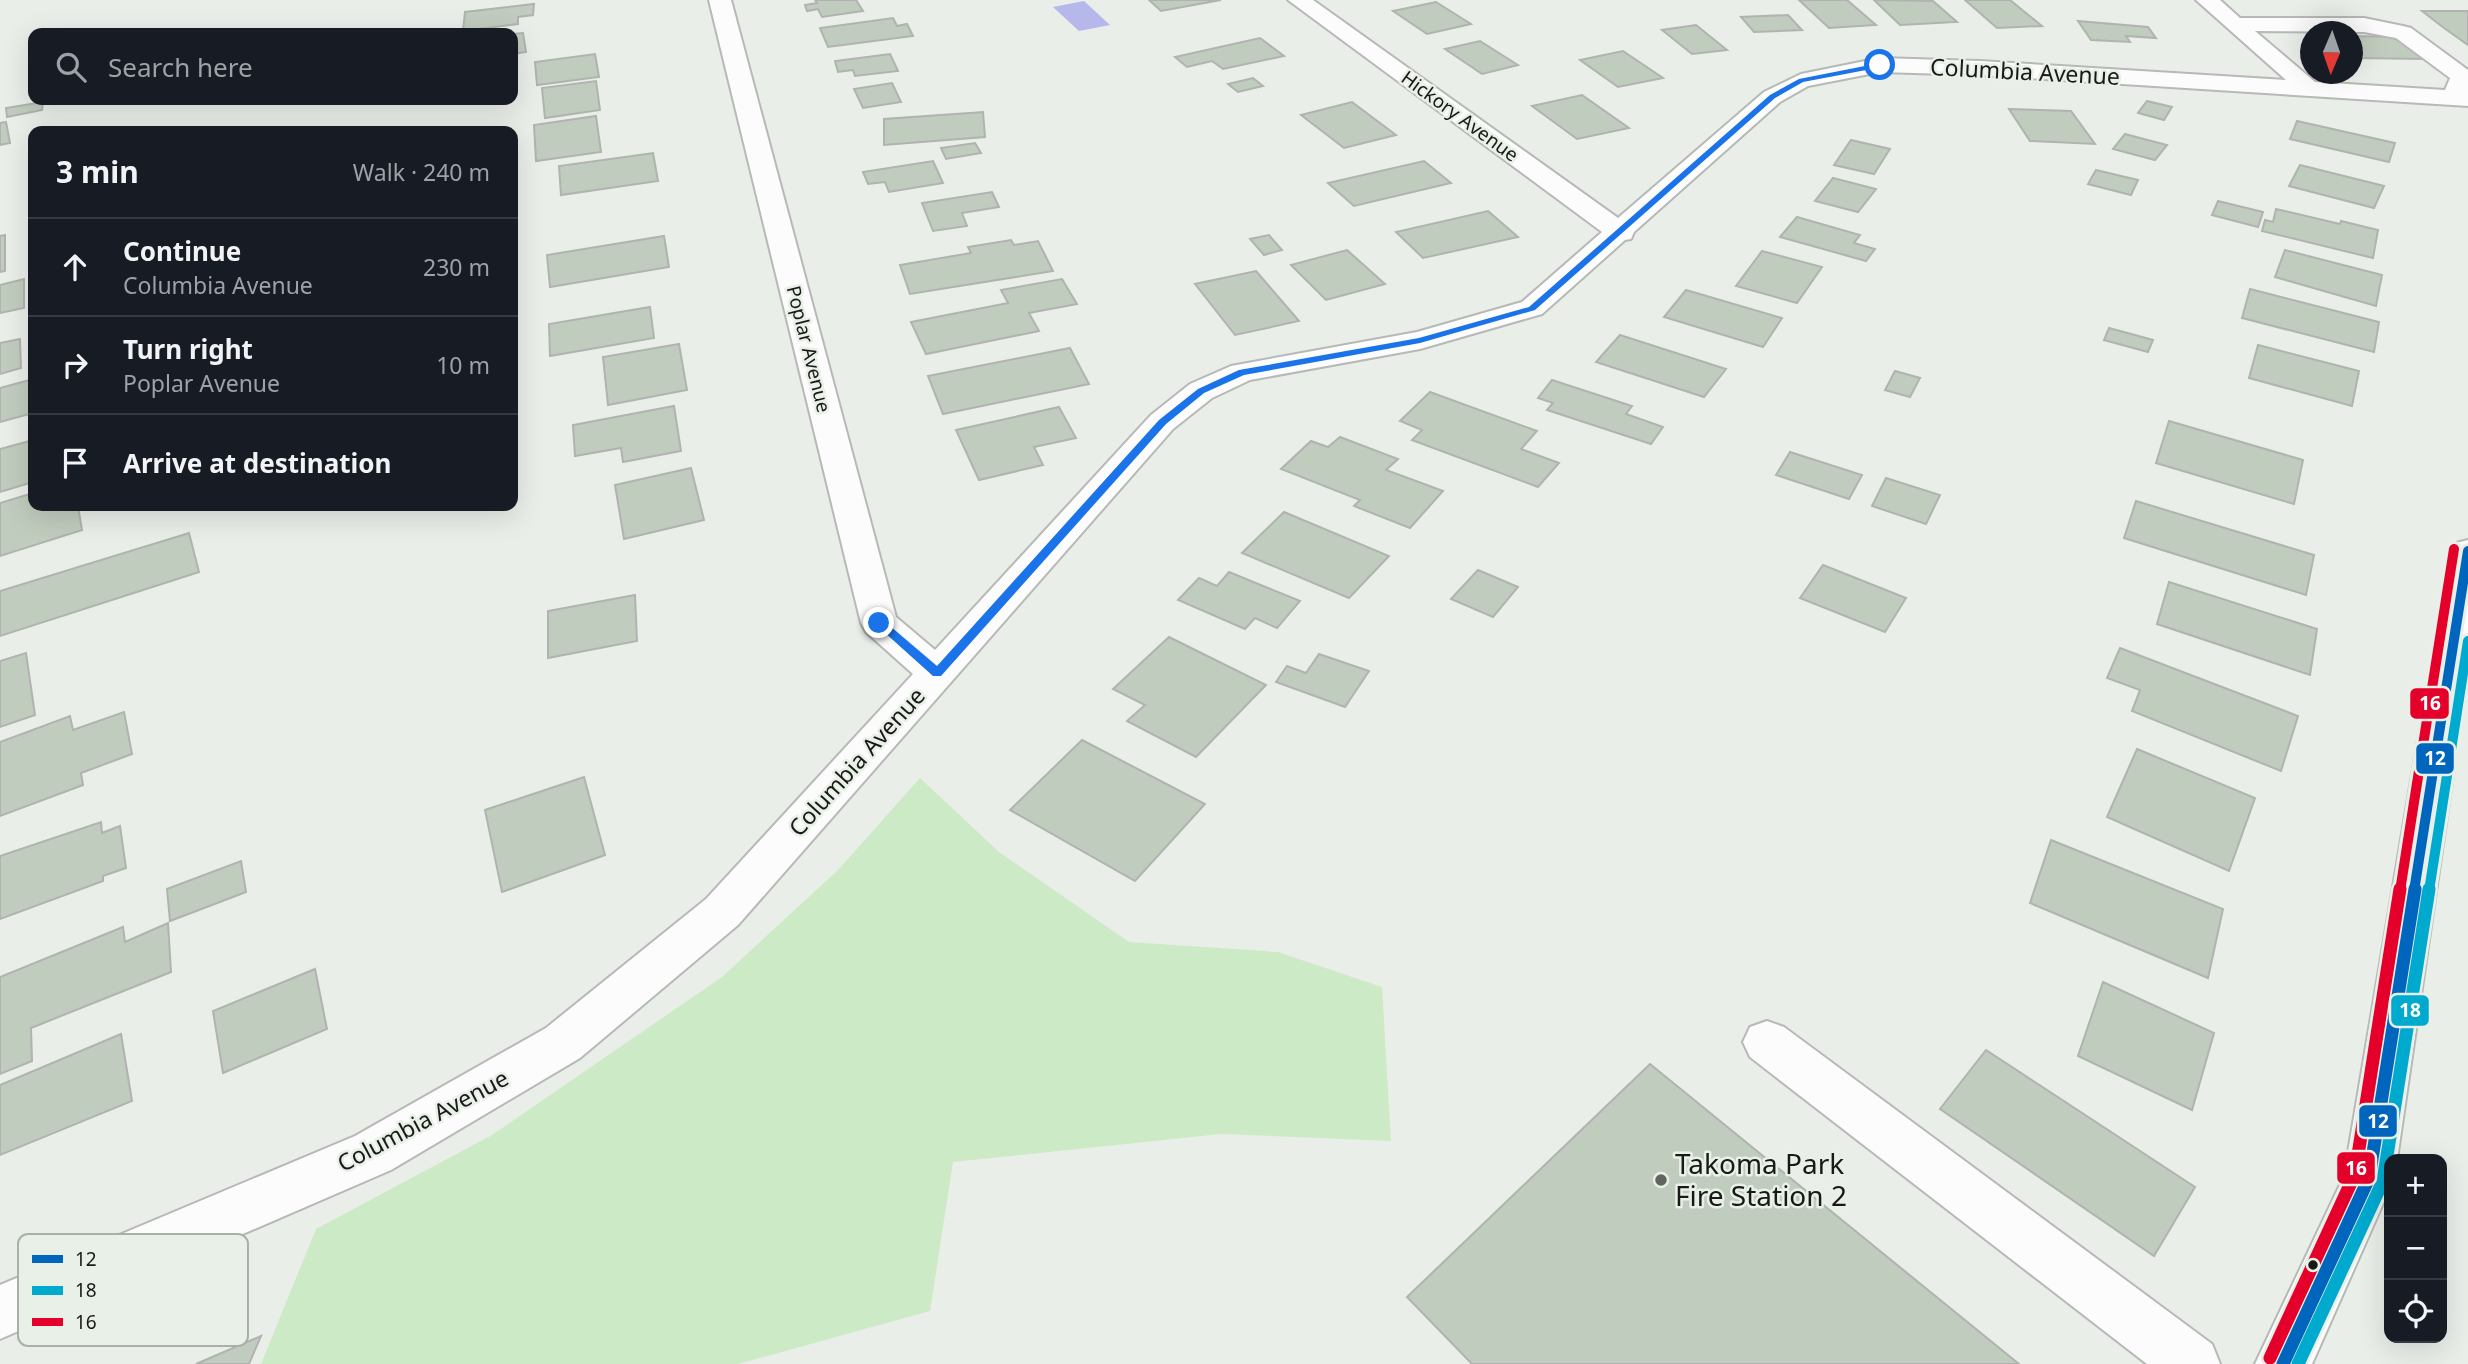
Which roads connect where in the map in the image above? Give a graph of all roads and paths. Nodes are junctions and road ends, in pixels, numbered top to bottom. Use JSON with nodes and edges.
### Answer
{"nodes":[{"id":1,"x":720,"y":0,"type":"edge"},
{"id":2,"x":1299,"y":0,"type":"edge"},
{"id":3,"x":2207,"y":0,"type":"edge"},
{"id":4,"x":2234,"y":24,"type":"junction"},
{"id":5,"x":2308,"y":88,"type":"junction"},
{"id":6,"x":2461,"y":97,"type":"edge"},
{"id":7,"x":1621,"y":233,"type":"junction"},
{"id":8,"x":2467,"y":559,"type":"edge"},
{"id":9,"x":937,"y":673,"type":"junction"},
{"id":10,"x":1767,"y":1042,"type":"dead end"},
{"id":11,"x":183,"y":1234,"type":"edge"},
{"id":12,"x":18,"y":1304,"type":"edge"},
{"id":13,"x":0,"y":1312,"type":"edge"},
{"id":14,"x":2192,"y":1364,"type":"edge"},
{"id":15,"x":2283,"y":1364,"type":"edge"}],
"edges":[{"from":1,"to":9,"type":"street","name":"Poplar Avenue"},
{"from":2,"to":7,"type":"street","name":"Hickory Avenue"},
{"from":3,"to":4,"type":"street"},
{"from":4,"to":5,"type":"street"},
{"from":4,"to":6,"type":"street"},
{"from":5,"to":6,"type":"street","name":"Columbia Avenue"},
{"from":5,"to":7,"type":"street","name":"Columbia Avenue"},
{"from":7,"to":9,"type":"street","name":"Columbia Avenue"},
{"from":8,"to":15,"type":"street"},
{"from":9,"to":11,"type":"street","name":"Columbia Avenue"},
{"from":10,"to":14,"type":"street"},
{"from":12,"to":13,"type":"street","name":"Columbia Avenue"}]}
